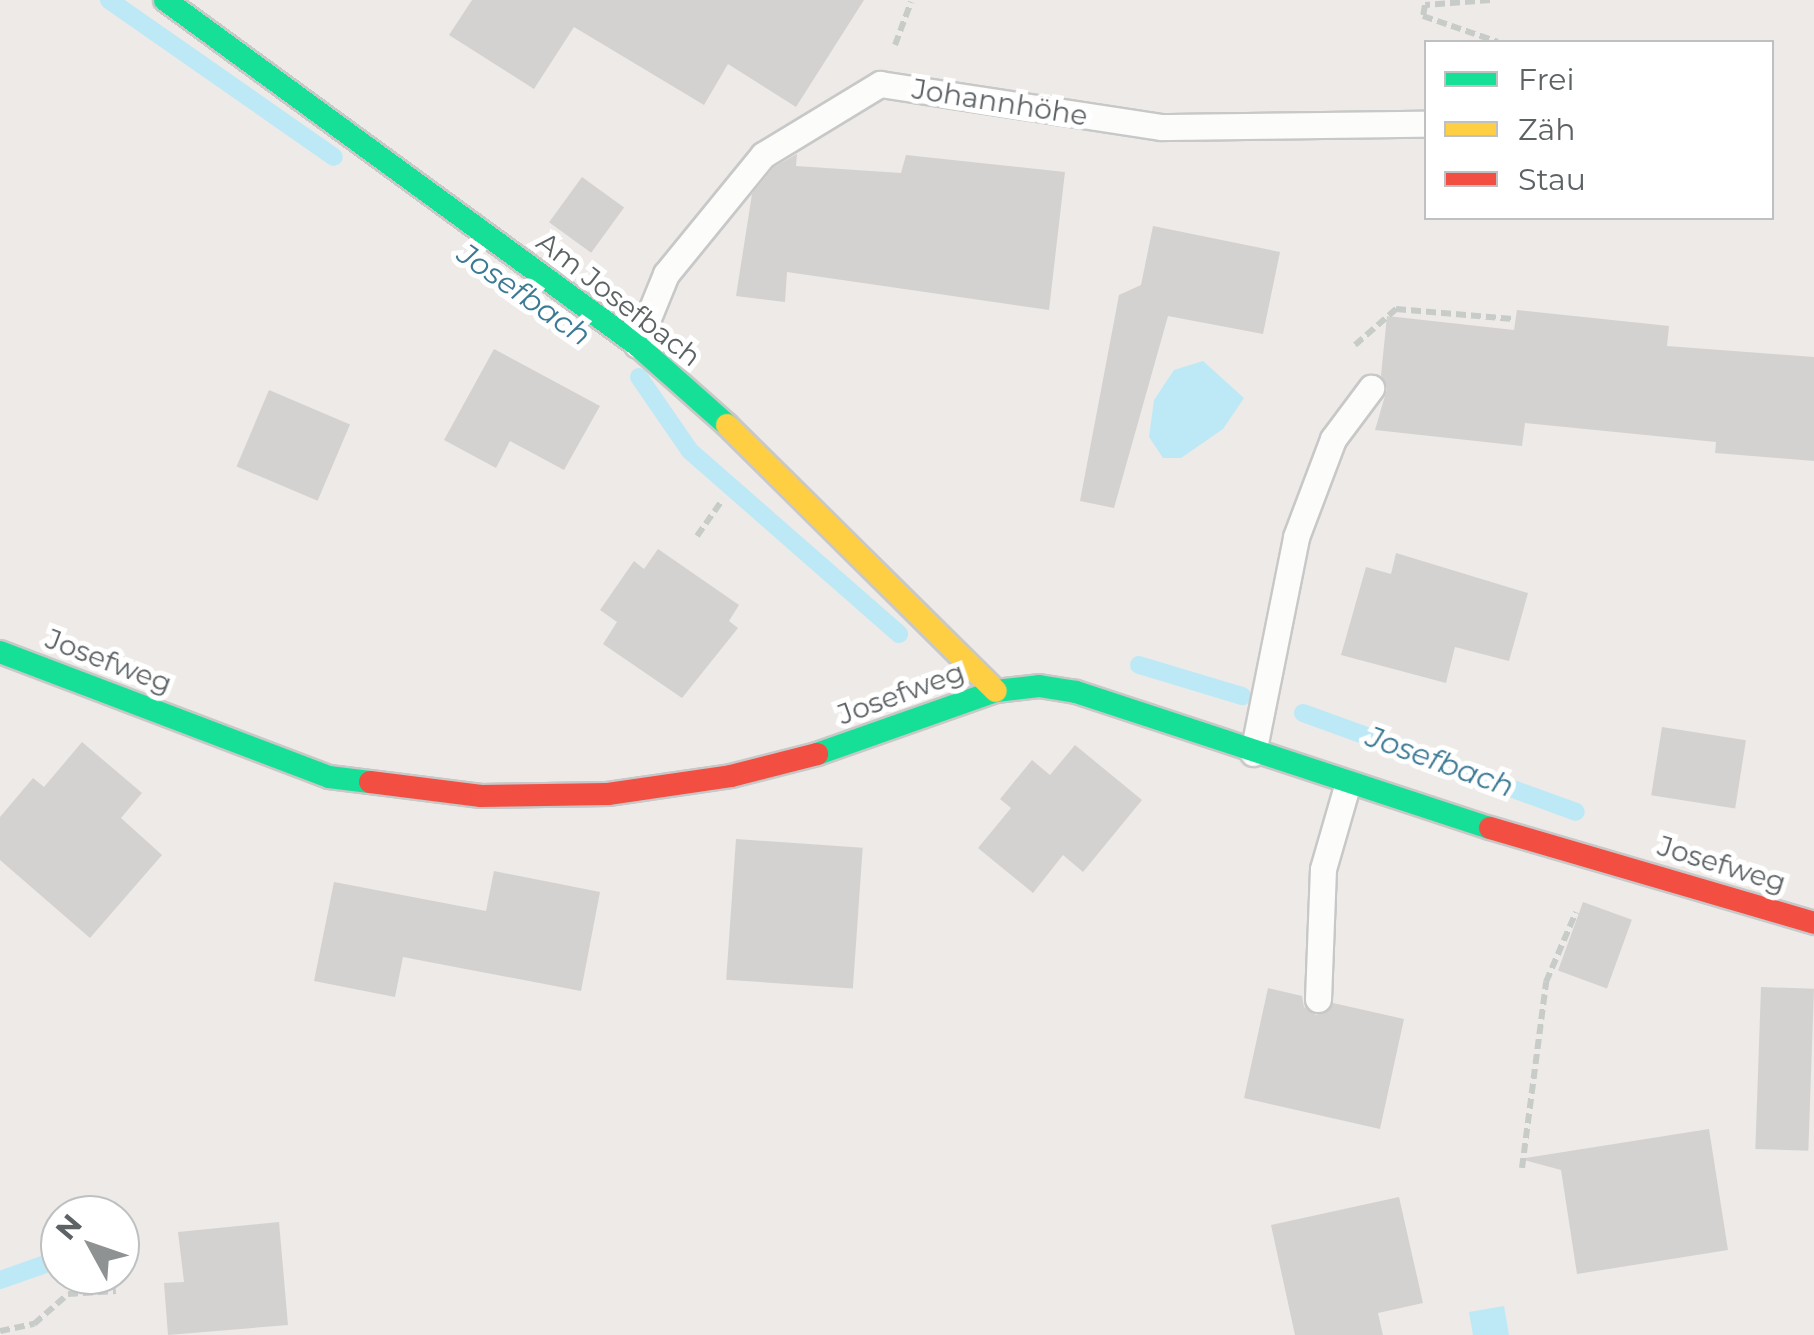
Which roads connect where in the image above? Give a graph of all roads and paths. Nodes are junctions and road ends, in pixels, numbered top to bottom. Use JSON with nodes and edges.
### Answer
{"nodes":[{"id":1,"x":165,"y":0,"type":"edge"},
{"id":2,"x":1490,"y":0,"type":"edge"},
{"id":3,"x":1492,"y":40,"type":"edge"},
{"id":4,"x":1424,"y":124,"type":"edge"},
{"id":5,"x":636,"y":345,"type":"junction"},
{"id":6,"x":1371,"y":388,"type":"dead end"},
{"id":7,"x":720,"y":504,"type":"dead end"},
{"id":8,"x":697,"y":536,"type":"dead end"},
{"id":9,"x":0,"y":652,"type":"edge"},
{"id":10,"x":996,"y":691,"type":"junction"},
{"id":11,"x":1253,"y":754,"type":"junction"},
{"id":12,"x":1347,"y":786,"type":"junction"},
{"id":13,"x":1597,"y":861,"type":"junction"},
{"id":14,"x":1814,"y":923,"type":"edge"},
{"id":15,"x":1318,"y":1000,"type":"dead end"},
{"id":16,"x":1522,"y":1168,"type":"dead end"},
{"id":17,"x":67,"y":1295,"type":"edge"},
{"id":18,"x":0,"y":1331,"type":"edge"}],
"edges":[{"from":1,"to":5,"type":"street","name":"Am Josefbach"},
{"from":2,"to":3,"type":"path"},
{"from":4,"to":5,"type":"lane","name":"Johannhöhe"},
{"from":5,"to":10,"type":"street","name":"Am Josefbach"},
{"from":6,"to":11,"type":"lane"},
{"from":7,"to":8,"type":"path"},
{"from":9,"to":10,"type":"street","name":"Josefweg"},
{"from":10,"to":11,"type":"street","name":"Josefweg"},
{"from":11,"to":12,"type":"street","name":"Josefweg"},
{"from":12,"to":13,"type":"street","name":"Josefweg"},
{"from":12,"to":15,"type":"lane"},
{"from":13,"to":14,"type":"street","name":"Josefweg"},
{"from":13,"to":16,"type":"path"},
{"from":17,"to":18,"type":"path"}]}
